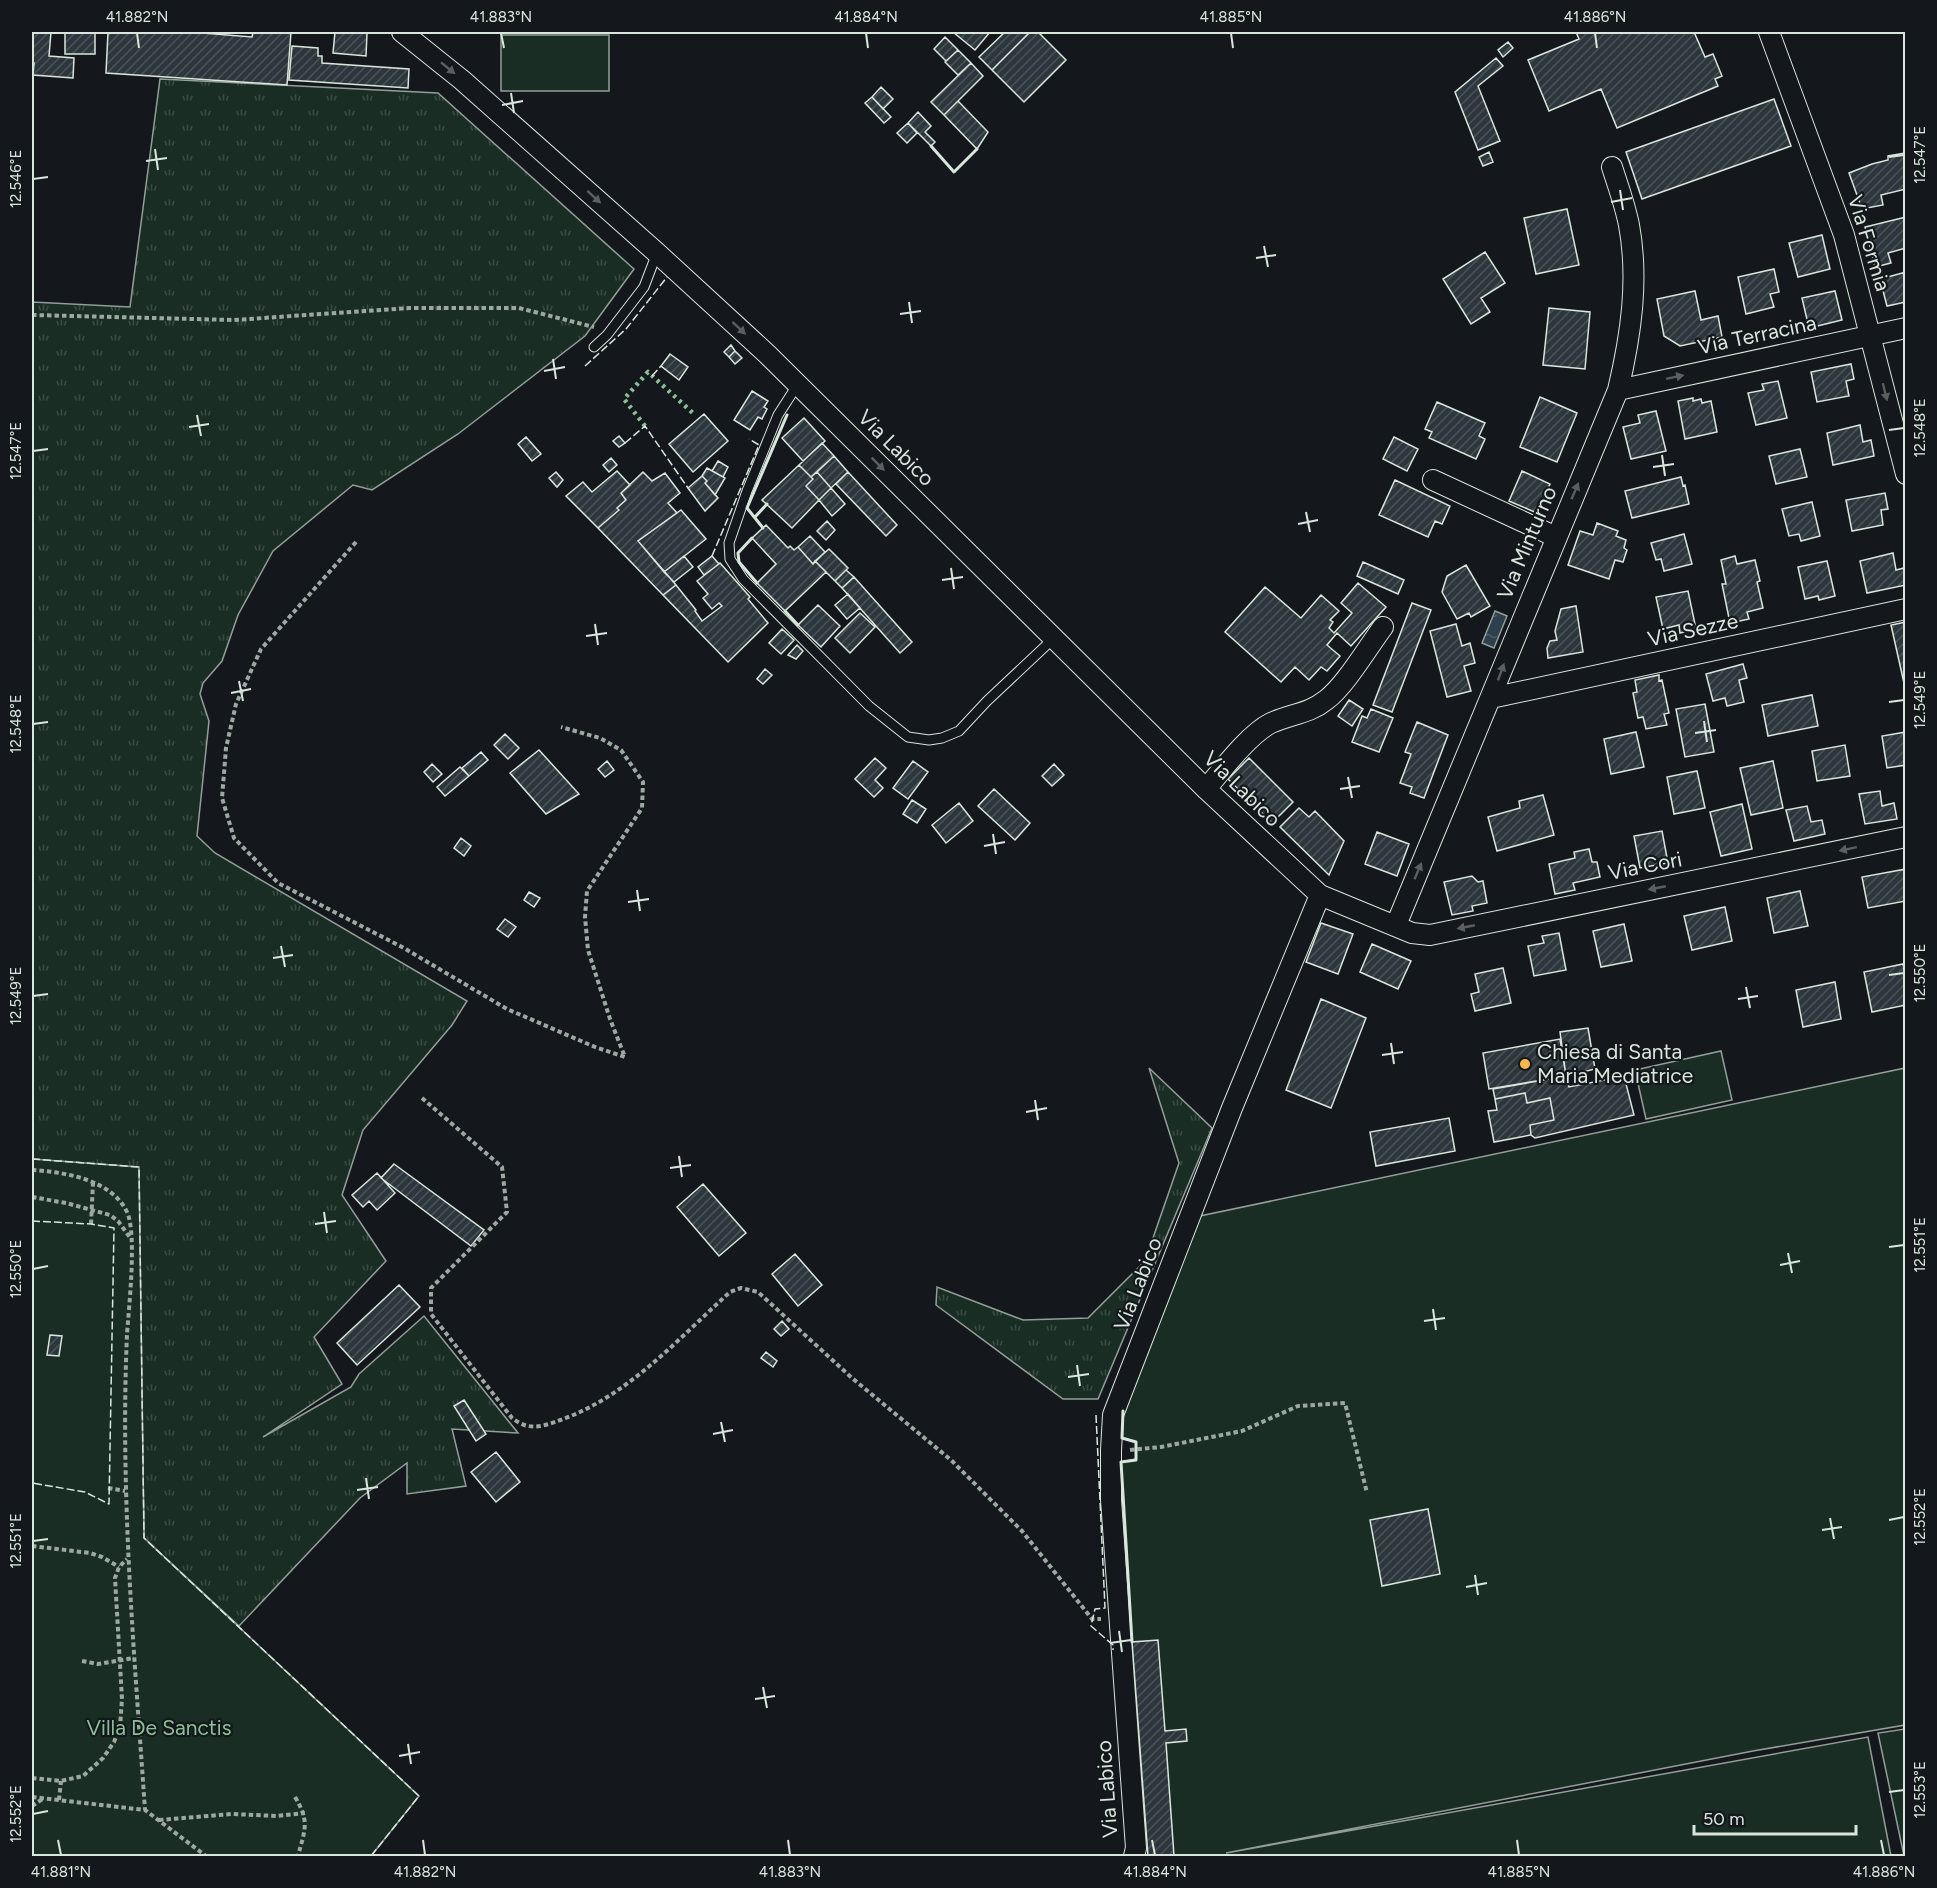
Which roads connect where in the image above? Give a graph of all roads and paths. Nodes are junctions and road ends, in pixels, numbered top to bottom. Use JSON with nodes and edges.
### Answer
{"nodes":[{"id":1,"x":402,"y":32,"type":"edge"},
{"id":2,"x":1768,"y":32,"type":"edge"},
{"id":3,"x":1612,"y":167,"type":"dead end"},
{"id":4,"x":657,"y":253,"type":"junction"},
{"id":5,"x":32,"y":315,"type":"edge"},
{"id":6,"x":1905,"y":328,"type":"edge"},
{"id":7,"x":608,"y":335,"type":"junction"},
{"id":8,"x":1870,"y":335,"type":"junction"},
{"id":9,"x":594,"y":346,"type":"dead end"},
{"id":10,"x":798,"y":384,"type":"junction"},
{"id":11,"x":1618,"y":390,"type":"junction"},
{"id":12,"x":1905,"y":474,"type":"edge"},
{"id":13,"x":1433,"y":480,"type":"dead end"},
{"id":14,"x":1556,"y":537,"type":"junction"},
{"id":15,"x":356,"y":542,"type":"dead end"},
{"id":16,"x":1905,"y":609,"type":"edge"},
{"id":17,"x":1383,"y":627,"type":"dead end"},
{"id":18,"x":1054,"y":638,"type":"junction"},
{"id":19,"x":1491,"y":698,"type":"junction"},
{"id":20,"x":561,"y":727,"type":"dead end"},
{"id":21,"x":1206,"y":789,"type":"junction"},
{"id":22,"x":1905,"y":837,"type":"edge"},
{"id":23,"x":1320,"y":895,"type":"junction"},
{"id":24,"x":1396,"y":925,"type":"junction"},
{"id":25,"x":422,"y":1098,"type":"dead end"},
{"id":26,"x":32,"y":1170,"type":"edge"},
{"id":27,"x":93,"y":1183,"type":"junction"},
{"id":28,"x":32,"y":1197,"type":"edge"},
{"id":29,"x":92,"y":1210,"type":"junction"},
{"id":30,"x":91,"y":1224,"type":"dead end"},
{"id":31,"x":132,"y":1240,"type":"junction"},
{"id":32,"x":1111,"y":1450,"type":"junction"},
{"id":33,"x":108,"y":1488,"type":"dead end"},
{"id":34,"x":125,"y":1491,"type":"junction"},
{"id":35,"x":1367,"y":1493,"type":"dead end"},
{"id":36,"x":32,"y":1546,"type":"edge"},
{"id":37,"x":128,"y":1559,"type":"junction"},
{"id":38,"x":119,"y":1567,"type":"junction"},
{"id":39,"x":1120,"y":1618,"type":"junction"},
{"id":40,"x":134,"y":1658,"type":"junction"},
{"id":41,"x":82,"y":1661,"type":"dead end"},
{"id":42,"x":120,"y":1661,"type":"junction"},
{"id":43,"x":32,"y":1778,"type":"edge"},
{"id":44,"x":61,"y":1781,"type":"junction"},
{"id":45,"x":32,"y":1797,"type":"edge"},
{"id":46,"x":295,"y":1797,"type":"dead end"},
{"id":47,"x":44,"y":1798,"type":"junction"},
{"id":48,"x":59,"y":1800,"type":"junction"},
{"id":49,"x":32,"y":1806,"type":"edge"},
{"id":50,"x":146,"y":1810,"type":"junction"},
{"id":51,"x":305,"y":1814,"type":"junction"},
{"id":52,"x":158,"y":1820,"type":"junction"},
{"id":53,"x":206,"y":1857,"type":"edge"},
{"id":54,"x":298,"y":1857,"type":"edge"},
{"id":55,"x":1134,"y":1857,"type":"edge"}],
"edges":[{"from":1,"to":4,"type":"street","name":"Via Labico","one_way":true},
{"from":2,"to":8,"type":"street","name":"Via Formia"},
{"from":3,"to":11,"type":"street","name":"Via Minturno"},
{"from":4,"to":7,"type":"lane"},
{"from":4,"to":10,"type":"street","name":"Via Labico","one_way":true},
{"from":5,"to":7,"type":"path"},
{"from":6,"to":8,"type":"street","name":"Via Terracina"},
{"from":7,"to":9,"type":"lane"},
{"from":11,"to":8,"type":"street","name":"Via Terracina","one_way":true},
{"from":8,"to":12,"type":"street","name":"Via Formia","one_way":true},
{"from":10,"to":18,"type":"street","name":"Via Labico","one_way":true},
{"from":10,"to":18,"type":"lane"},
{"from":14,"to":11,"type":"street","name":"Via Minturno","one_way":true},
{"from":13,"to":14,"type":"street"},
{"from":19,"to":14,"type":"street","name":"Via Minturno","one_way":true},
{"from":15,"to":20,"type":"path"},
{"from":16,"to":19,"type":"street","name":"Via Sezze"},
{"from":17,"to":21,"type":"street"},
{"from":18,"to":21,"type":"street","name":"Via Labico"},
{"from":24,"to":19,"type":"street","name":"Via Minturno","one_way":true},
{"from":21,"to":23,"type":"street","name":"Via Labico"},
{"from":22,"to":24,"type":"street","name":"Via Cori","one_way":true},
{"from":23,"to":24,"type":"street","name":"Via Cori"},
{"from":23,"to":32,"type":"street","name":"Via Labico"},
{"from":25,"to":39,"type":"path"},
{"from":26,"to":27,"type":"path"},
{"from":27,"to":29,"type":"path"},
{"from":27,"to":31,"type":"path"},
{"from":28,"to":29,"type":"path"},
{"from":29,"to":30,"type":"path"},
{"from":29,"to":31,"type":"path"},
{"from":31,"to":34,"type":"path"},
{"from":32,"to":35,"type":"path"},
{"from":32,"to":39,"type":"street","name":"Via Labico"},
{"from":33,"to":34,"type":"path"},
{"from":34,"to":37,"type":"path"},
{"from":36,"to":38,"type":"path"},
{"from":37,"to":38,"type":"path"},
{"from":37,"to":40,"type":"path"},
{"from":38,"to":42,"type":"path"},
{"from":39,"to":55,"type":"street","name":"Via Labico"},
{"from":40,"to":42,"type":"path"},
{"from":40,"to":50,"type":"path"},
{"from":41,"to":42,"type":"path"},
{"from":42,"to":44,"type":"path"},
{"from":43,"to":44,"type":"path"},
{"from":44,"to":48,"type":"path"},
{"from":45,"to":47,"type":"path"},
{"from":46,"to":51,"type":"path"},
{"from":47,"to":48,"type":"path"},
{"from":47,"to":49,"type":"path"},
{"from":48,"to":50,"type":"path"},
{"from":50,"to":52,"type":"path"},
{"from":51,"to":52,"type":"path"},
{"from":51,"to":54,"type":"path"},
{"from":52,"to":53,"type":"path"}]}
